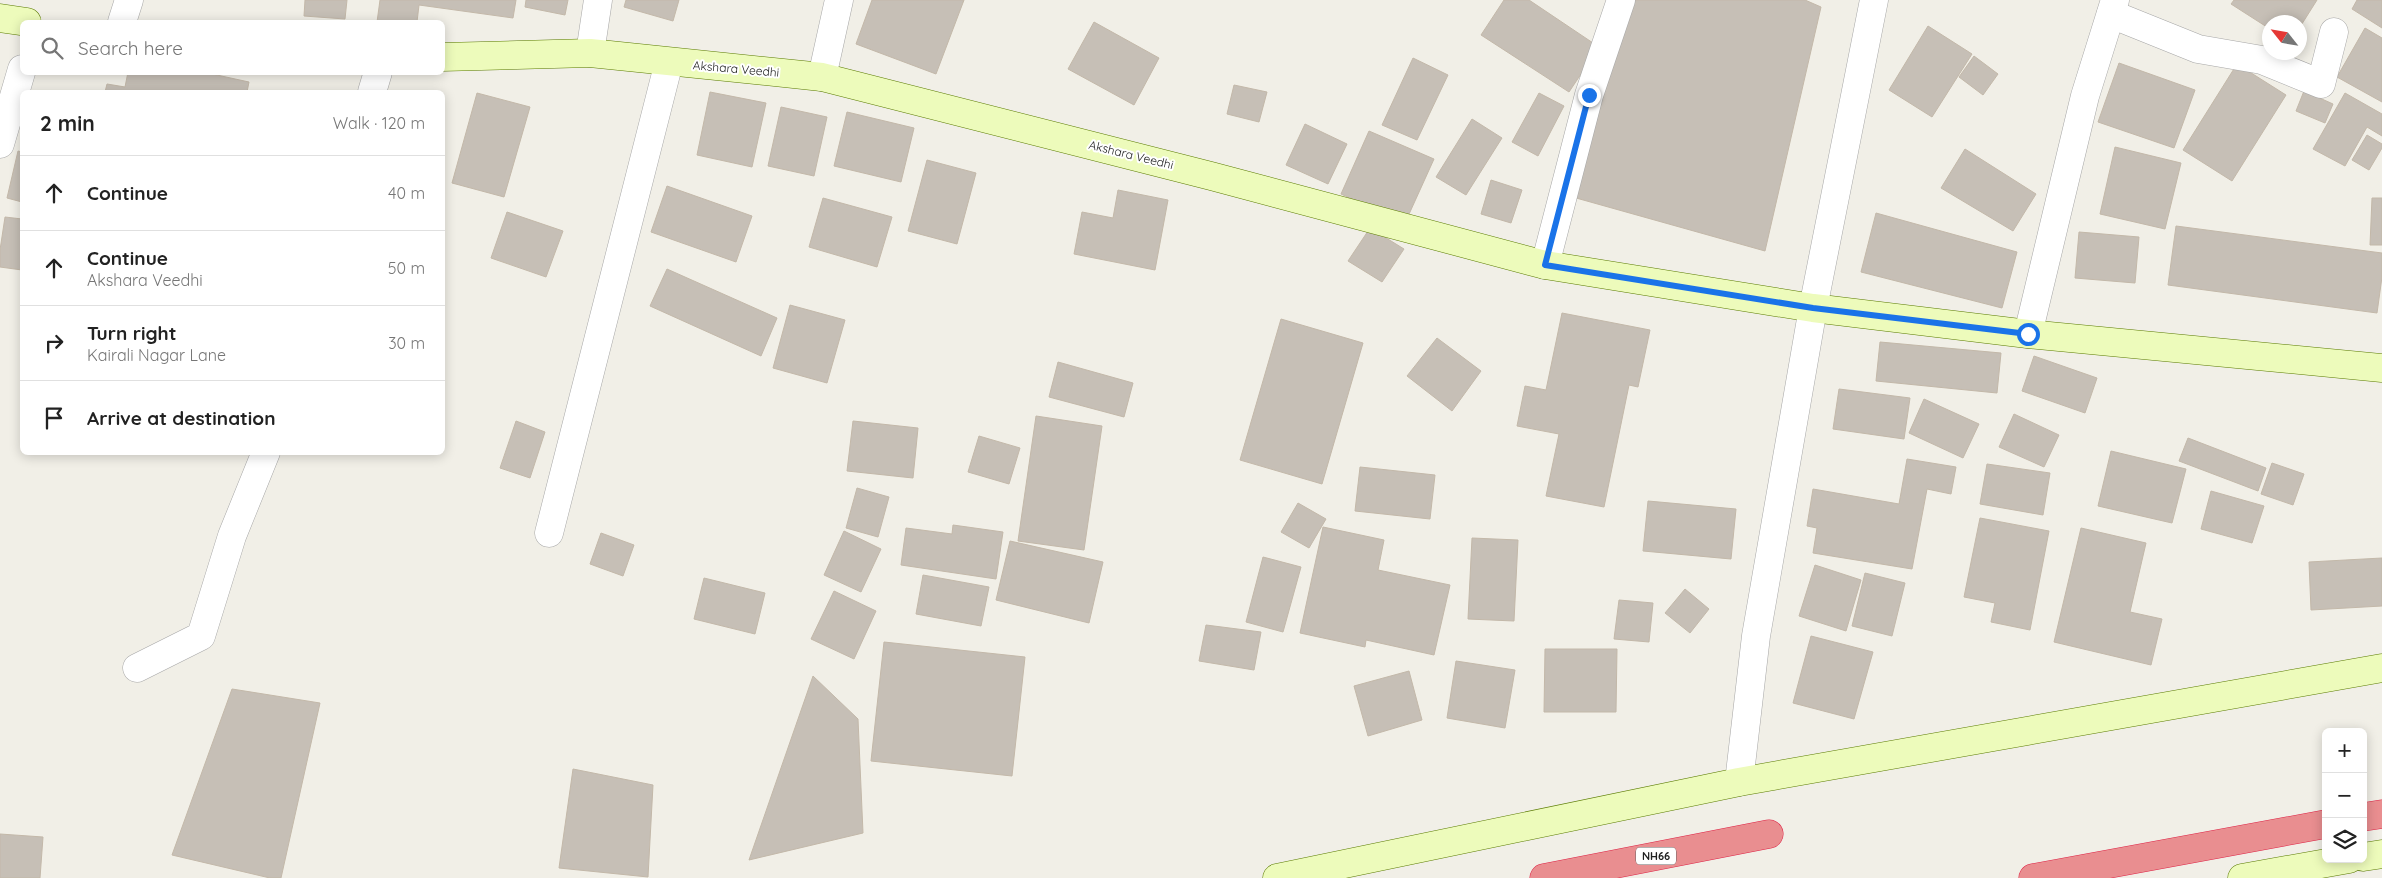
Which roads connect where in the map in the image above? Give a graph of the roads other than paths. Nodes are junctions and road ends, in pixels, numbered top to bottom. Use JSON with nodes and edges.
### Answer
{"nodes":[{"id":1,"x":129,"y":0,"type":"edge"},
{"id":2,"x":598,"y":0,"type":"edge"},
{"id":3,"x":839,"y":0,"type":"edge"},
{"id":4,"x":1621,"y":0,"type":"edge"},
{"id":5,"x":1874,"y":0,"type":"edge"},
{"id":6,"x":2113,"y":7,"type":"edge"},
{"id":7,"x":0,"y":18,"type":"edge"},
{"id":8,"x":123,"y":20,"type":"edge"},
{"id":9,"x":20,"y":21,"type":"edge"},
{"id":10,"x":2334,"y":32,"type":"dead end"},
{"id":11,"x":590,"y":54,"type":"junction"},
{"id":12,"x":445,"y":57,"type":"edge"},
{"id":13,"x":669,"y":62,"type":"junction"},
{"id":14,"x":20,"y":75,"type":"edge"},
{"id":15,"x":377,"y":75,"type":"edge"},
{"id":16,"x":822,"y":77,"type":"junction"},
{"id":17,"x":373,"y":90,"type":"edge"},
{"id":18,"x":0,"y":144,"type":"edge"},
{"id":19,"x":1545,"y":265,"type":"junction"},
{"id":20,"x":1813,"y":308,"type":"junction"},
{"id":21,"x":2028,"y":334,"type":"junction"},
{"id":22,"x":2382,"y":368,"type":"edge"},
{"id":23,"x":265,"y":455,"type":"edge"},
{"id":24,"x":549,"y":533,"type":"dead end"},
{"id":25,"x":137,"y":668,"type":"dead end"},
{"id":26,"x":2382,"y":668,"type":"edge"},
{"id":27,"x":1739,"y":782,"type":"junction"},
{"id":28,"x":2382,"y":814,"type":"edge"},
{"id":29,"x":2367,"y":816,"type":"edge"},
{"id":30,"x":2322,"y":825,"type":"edge"},
{"id":31,"x":1769,"y":834,"type":"dead end"},
{"id":32,"x":2382,"y":854,"type":"edge"},
{"id":33,"x":2367,"y":856,"type":"edge"},
{"id":34,"x":2326,"y":863,"type":"edge"},
{"id":35,"x":1277,"y":878,"type":"edge"},
{"id":36,"x":1544,"y":878,"type":"edge"},
{"id":37,"x":2033,"y":878,"type":"edge"},
{"id":38,"x":2242,"y":878,"type":"edge"}],
"edges":[{"from":1,"to":8,"type":"street"},
{"from":2,"to":11,"type":"street"},
{"from":3,"to":16,"type":"street"},
{"from":4,"to":19,"type":"street"},
{"from":5,"to":20,"type":"street"},
{"from":6,"to":10,"type":"street"},
{"from":6,"to":21,"type":"street"},
{"from":7,"to":9,"type":"street"},
{"from":11,"to":12,"type":"street","name":"Akshara Veedhi"},
{"from":11,"to":13,"type":"street","name":"Akshara Veedhi"},
{"from":13,"to":16,"type":"street","name":"Akshara Veedhi"},
{"from":13,"to":24,"type":"street"},
{"from":14,"to":18,"type":"street"},
{"from":15,"to":17,"type":"street"},
{"from":16,"to":19,"type":"street","name":"Akshara Veedhi"},
{"from":19,"to":20,"type":"street","name":"Akshara Veedhi"},
{"from":20,"to":21,"type":"street","name":"Akshara Veedhi"},
{"from":20,"to":27,"type":"street"},
{"from":21,"to":22,"type":"street","name":"Akshara Veedhi"},
{"from":23,"to":25,"type":"street"},
{"from":26,"to":27,"type":"street"},
{"from":27,"to":35,"type":"street"},
{"from":28,"to":29,"type":"highway"},
{"from":30,"to":37,"type":"highway"},
{"from":31,"to":36,"type":"highway","number":"NH66"},
{"from":32,"to":33,"type":"street"},
{"from":34,"to":38,"type":"street"}]}
